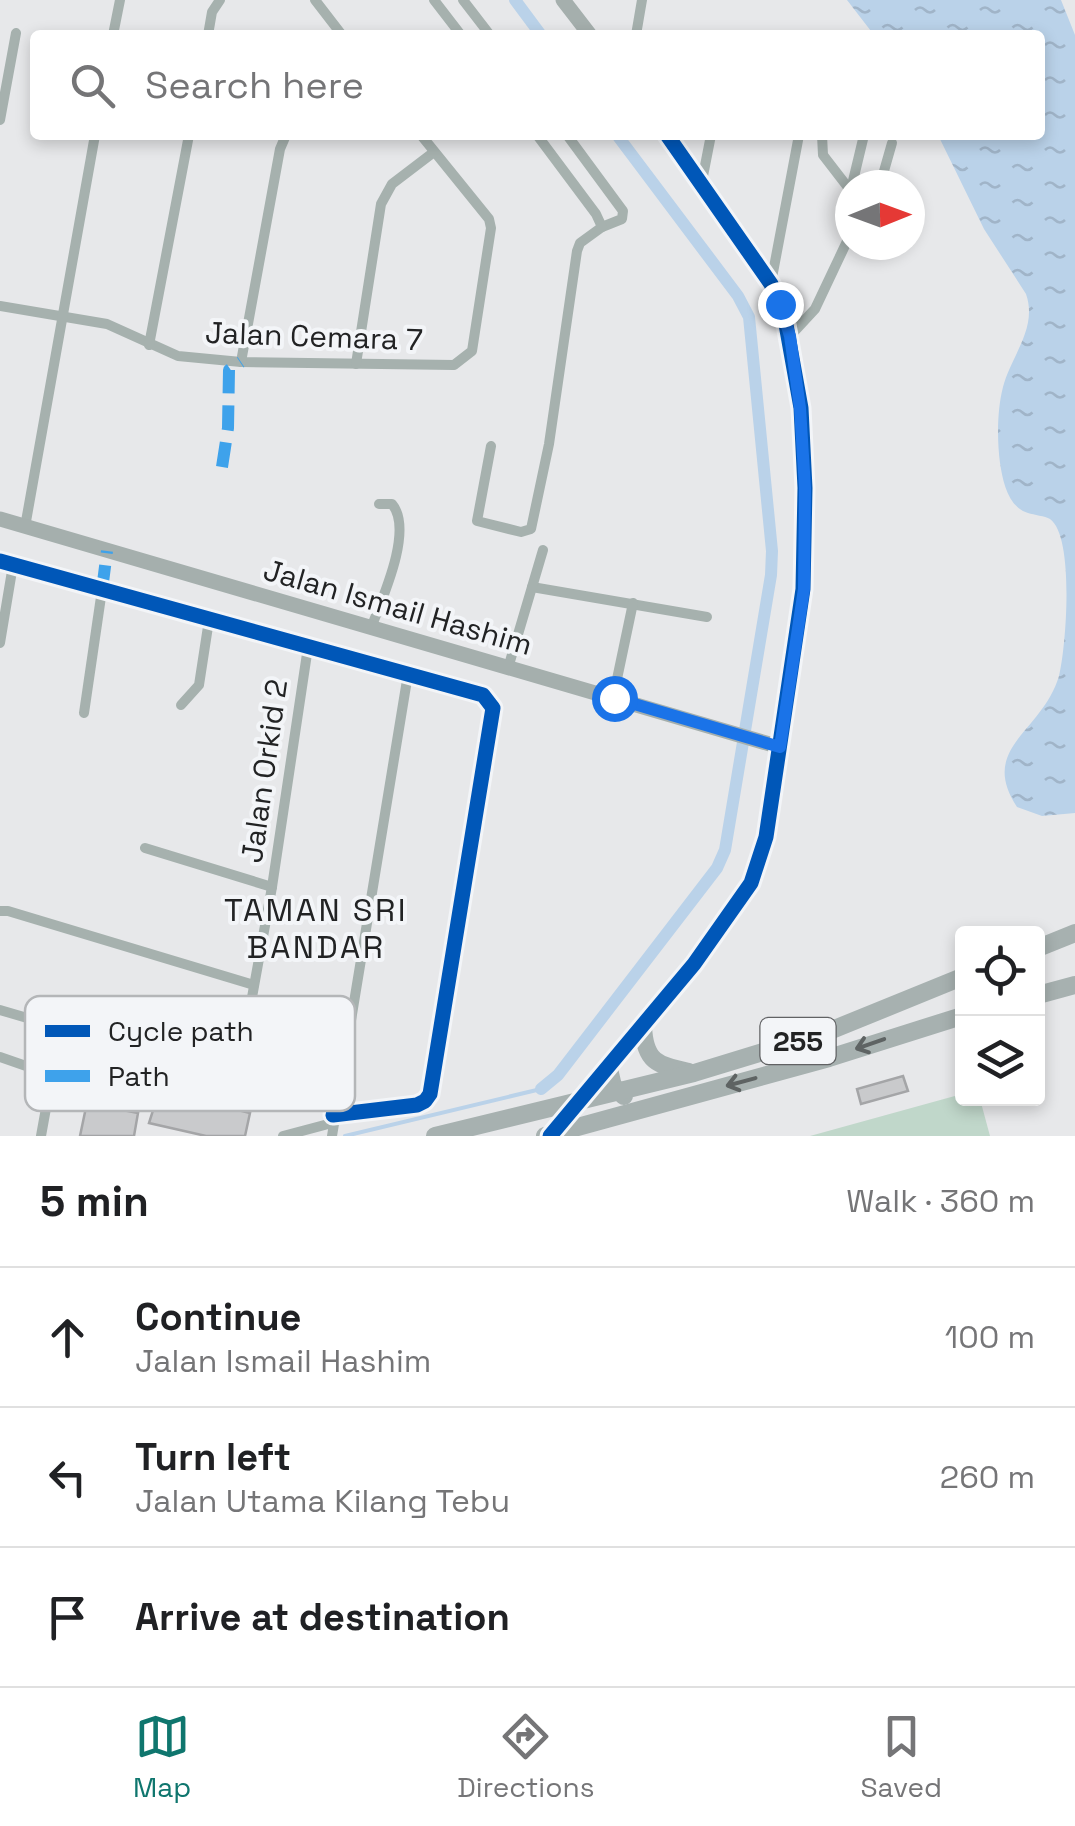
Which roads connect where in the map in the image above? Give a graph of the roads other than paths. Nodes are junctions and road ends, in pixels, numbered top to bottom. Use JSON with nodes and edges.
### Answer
{"nodes":[{"id":1,"x":120,"y":0,"type":"edge"},
{"id":2,"x":220,"y":0,"type":"edge"},
{"id":3,"x":315,"y":0,"type":"edge"},
{"id":4,"x":434,"y":0,"type":"edge"},
{"id":5,"x":463,"y":0,"type":"edge"},
{"id":6,"x":563,"y":0,"type":"edge"},
{"id":7,"x":642,"y":0,"type":"edge"},
{"id":8,"x":115,"y":30,"type":"edge"},
{"id":9,"x":209,"y":30,"type":"edge"},
{"id":10,"x":338,"y":30,"type":"edge"},
{"id":11,"x":456,"y":30,"type":"edge"},
{"id":12,"x":486,"y":30,"type":"edge"},
{"id":13,"x":586,"y":30,"type":"edge"},
{"id":14,"x":637,"y":30,"type":"edge"},
{"id":15,"x":16,"y":33,"type":"dead end"},
{"id":16,"x":1,"y":114,"type":"edge"},
{"id":17,"x":94,"y":140,"type":"edge"},
{"id":18,"x":188,"y":140,"type":"edge"},
{"id":19,"x":284,"y":140,"type":"edge"},
{"id":20,"x":425,"y":140,"type":"edge"},
{"id":21,"x":540,"y":140,"type":"edge"},
{"id":22,"x":571,"y":140,"type":"edge"},
{"id":23,"x":671,"y":140,"type":"edge"},
{"id":24,"x":710,"y":140,"type":"edge"},
{"id":25,"x":798,"y":140,"type":"edge"},
{"id":26,"x":822,"y":140,"type":"edge"},
{"id":27,"x":863,"y":140,"type":"edge"},
{"id":28,"x":892,"y":143,"type":"dead end"},
{"id":29,"x":434,"y":152,"type":"junction"},
{"id":30,"x":836,"y":170,"type":"edge"},
{"id":31,"x":855,"y":170,"type":"edge"},
{"id":32,"x":884,"y":170,"type":"edge"},
{"id":33,"x":702,"y":182,"type":"junction"},
{"id":34,"x":602,"y":227,"type":"junction"},
{"id":35,"x":838,"y":260,"type":"edge"},
{"id":36,"x":771,"y":284,"type":"junction"},
{"id":37,"x":0,"y":306,"type":"edge"},
{"id":38,"x":61,"y":314,"type":"junction"},
{"id":39,"x":790,"y":336,"type":"junction"},
{"id":40,"x":150,"y":345,"type":"junction"},
{"id":41,"x":241,"y":362,"type":"junction"},
{"id":42,"x":356,"y":364,"type":"junction"},
{"id":43,"x":491,"y":446,"type":"dead end"},
{"id":44,"x":379,"y":504,"type":"dead end"},
{"id":45,"x":0,"y":519,"type":"edge"},
{"id":46,"x":25,"y":526,"type":"junction"},
{"id":47,"x":543,"y":550,"type":"dead end"},
{"id":48,"x":0,"y":561,"type":"edge"},
{"id":49,"x":14,"y":565,"type":"junction"},
{"id":50,"x":532,"y":588,"type":"junction"},
{"id":51,"x":102,"y":590,"type":"junction"},
{"id":52,"x":633,"y":603,"type":"junction"},
{"id":53,"x":707,"y":617,"type":"dead end"},
{"id":54,"x":209,"y":620,"type":"junction"},
{"id":55,"x":371,"y":628,"type":"junction"},
{"id":56,"x":0,"y":643,"type":"edge"},
{"id":57,"x":308,"y":647,"type":"junction"},
{"id":58,"x":508,"y":668,"type":"junction"},
{"id":59,"x":408,"y":674,"type":"junction"},
{"id":60,"x":614,"y":698,"type":"junction"},
{"id":61,"x":181,"y":705,"type":"dead end"},
{"id":62,"x":84,"y":712,"type":"dead end"},
{"id":63,"x":780,"y":747,"type":"junction"},
{"id":64,"x":146,"y":848,"type":"dead end"},
{"id":65,"x":272,"y":888,"type":"junction"},
{"id":66,"x":0,"y":911,"type":"edge"},
{"id":67,"x":1075,"y":933,"type":"edge"},
{"id":68,"x":1045,"y":945,"type":"edge"},
{"id":69,"x":955,"y":980,"type":"edge"},
{"id":70,"x":254,"y":985,"type":"junction"},
{"id":71,"x":1075,"y":985,"type":"edge"},
{"id":72,"x":1045,"y":993,"type":"edge"},
{"id":73,"x":252,"y":996,"type":"edge"},
{"id":74,"x":353,"y":996,"type":"edge"},
{"id":75,"x":0,"y":1010,"type":"edge"},
{"id":76,"x":25,"y":1017,"type":"edge"},
{"id":77,"x":955,"y":1018,"type":"edge"},
{"id":78,"x":642,"y":1027,"type":"junction"},
{"id":79,"x":0,"y":1057,"type":"edge"},
{"id":80,"x":25,"y":1065,"type":"edge"},
{"id":81,"x":609,"y":1068,"type":"junction"},
{"id":82,"x":694,"y":1073,"type":"junction"},
{"id":83,"x":618,"y":1092,"type":"junction"},
{"id":84,"x":576,"y":1104,"type":"junction"},
{"id":85,"x":652,"y":1106,"type":"junction"},
{"id":86,"x":46,"y":1111,"type":"edge"},
{"id":87,"x":305,"y":1111,"type":"edge"},
{"id":88,"x":332,"y":1123,"type":"edge"},
{"id":89,"x":41,"y":1136,"type":"edge"},
{"id":90,"x":283,"y":1136,"type":"edge"},
{"id":91,"x":434,"y":1136,"type":"edge"},
{"id":92,"x":549,"y":1136,"type":"edge"}],
"edges":[{"from":1,"to":8,"type":"street"},
{"from":2,"to":9,"type":"street"},
{"from":3,"to":10,"type":"street"},
{"from":4,"to":11,"type":"street"},
{"from":5,"to":12,"type":"street"},
{"from":6,"to":13,"type":"street"},
{"from":7,"to":14,"type":"street"},
{"from":15,"to":16,"type":"street"},
{"from":17,"to":38,"type":"street"},
{"from":18,"to":40,"type":"street"},
{"from":19,"to":41,"type":"street"},
{"from":20,"to":29,"type":"street"},
{"from":21,"to":34,"type":"street"},
{"from":22,"to":34,"type":"street"},
{"from":23,"to":33,"type":"street"},
{"from":24,"to":33,"type":"street"},
{"from":25,"to":36,"type":"street"},
{"from":26,"to":30,"type":"street"},
{"from":27,"to":31,"type":"street"},
{"from":28,"to":32,"type":"street"},
{"from":29,"to":42,"type":"street"},
{"from":29,"to":42,"type":"street","name":"Jalan Cemara 7"},
{"from":33,"to":36,"type":"street"},
{"from":34,"to":43,"type":"street"},
{"from":35,"to":39,"type":"street"},
{"from":36,"to":39,"type":"street"},
{"from":37,"to":38,"type":"street","name":"Jalan Cemara 7"},
{"from":38,"to":40,"type":"street","name":"Jalan Cemara 7"},
{"from":38,"to":46,"type":"street"},
{"from":39,"to":63,"type":"street"},
{"from":40,"to":41,"type":"street","name":"Jalan Cemara 7"},
{"from":41,"to":42,"type":"street","name":"Jalan Cemara 7"},
{"from":44,"to":55,"type":"street"},
{"from":45,"to":46,"type":"street","name":"Jalan Ismail Hashim"},
{"from":46,"to":55,"type":"street","name":"Jalan Ismail Hashim"},
{"from":47,"to":50,"type":"street"},
{"from":48,"to":49,"type":"street"},
{"from":49,"to":51,"type":"street"},
{"from":49,"to":56,"type":"street"},
{"from":50,"to":52,"type":"street"},
{"from":50,"to":58,"type":"street"},
{"from":51,"to":54,"type":"street"},
{"from":51,"to":62,"type":"street"},
{"from":52,"to":53,"type":"street"},
{"from":52,"to":60,"type":"street"},
{"from":54,"to":57,"type":"street"},
{"from":54,"to":61,"type":"street"},
{"from":55,"to":58,"type":"street","name":"Jalan Ismail Hashim"},
{"from":57,"to":59,"type":"street"},
{"from":57,"to":65,"type":"street","name":"Jalan Orkid 2"},
{"from":58,"to":60,"type":"street","name":"Jalan Ismail Hashim"},
{"from":59,"to":74,"type":"street"},
{"from":59,"to":88,"type":"street"},
{"from":60,"to":63,"type":"street","name":"Jalan Ismail Hashim"},
{"from":63,"to":78,"type":"street"},
{"from":64,"to":65,"type":"street"},
{"from":65,"to":70,"type":"street","name":"Jalan Orkid 2"},
{"from":66,"to":70,"type":"street"},
{"from":67,"to":68,"type":"main road"},
{"from":69,"to":82,"type":"main road","number":"255"},
{"from":70,"to":73,"type":"street","name":"Jalan Orkid 2"},
{"from":71,"to":72,"type":"main road"},
{"from":75,"to":76,"type":"street"},
{"from":77,"to":85,"type":"main road","number":"255","one_way":true},
{"from":78,"to":81,"type":"street"},
{"from":78,"to":82,"type":"main road"},
{"from":79,"to":80,"type":"street"},
{"from":81,"to":83,"type":"main road"},
{"from":81,"to":84,"type":"street"},
{"from":82,"to":83,"type":"main road","number":"255"},
{"from":83,"to":84,"type":"main road","number":"255"},
{"from":83,"to":85,"type":"main road"},
{"from":84,"to":91,"type":"main road","number":"255"},
{"from":84,"to":92,"type":"street"},
{"from":85,"to":92,"type":"main road","number":"255"},
{"from":86,"to":89,"type":"street"},
{"from":87,"to":88,"type":"street"},
{"from":88,"to":90,"type":"street"}]}
